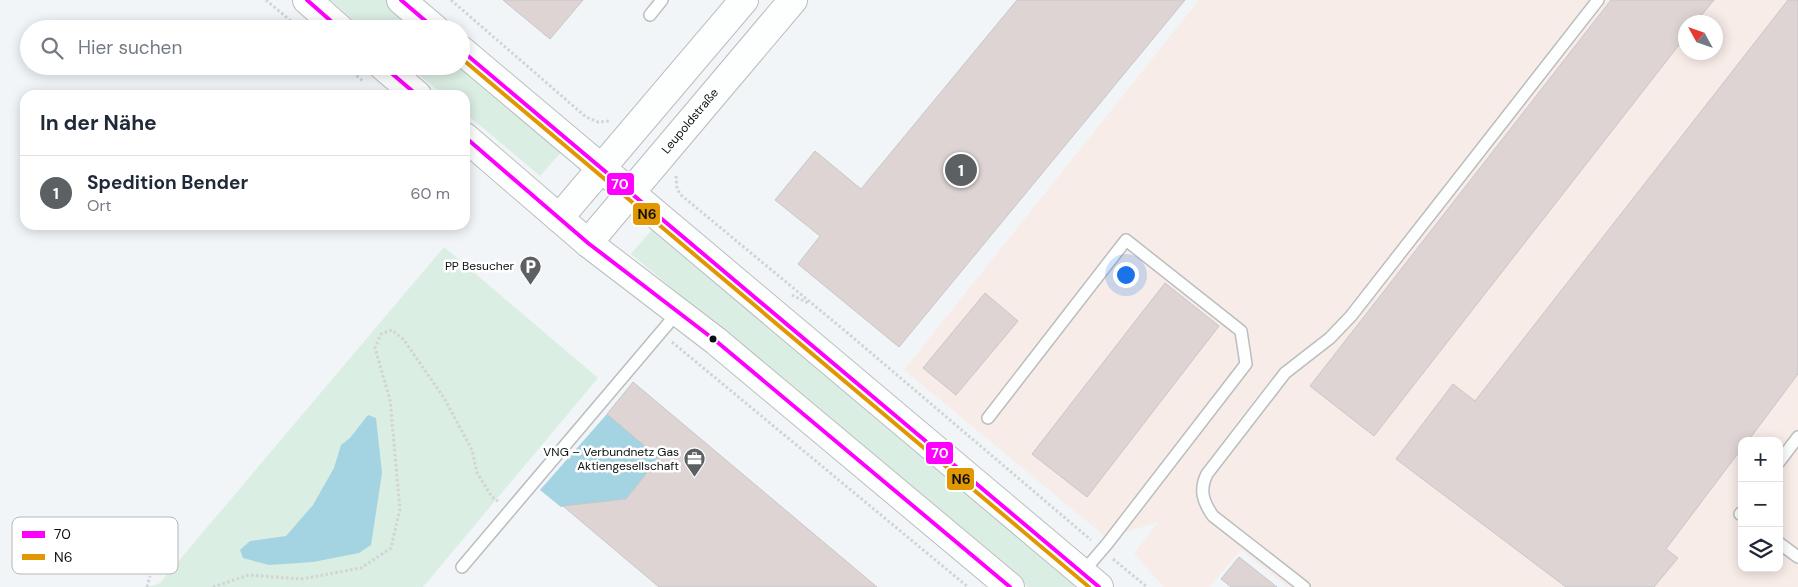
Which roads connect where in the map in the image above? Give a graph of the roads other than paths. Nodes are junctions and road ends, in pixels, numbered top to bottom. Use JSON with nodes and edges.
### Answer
{"nodes":[{"id":1,"x":401,"y":0,"type":"edge"},
{"id":2,"x":662,"y":0,"type":"edge"},
{"id":3,"x":744,"y":0,"type":"edge"},
{"id":4,"x":793,"y":0,"type":"edge"},
{"id":5,"x":1598,"y":0,"type":"edge"},
{"id":6,"x":300,"y":12,"type":"edge"},
{"id":7,"x":650,"y":15,"type":"dead end"},
{"id":8,"x":319,"y":20,"type":"edge"},
{"id":9,"x":424,"y":20,"type":"edge"},
{"id":10,"x":470,"y":58,"type":"edge"},
{"id":11,"x":394,"y":75,"type":"edge"},
{"id":12,"x":411,"y":90,"type":"edge"},
{"id":13,"x":470,"y":141,"type":"edge"},
{"id":14,"x":602,"y":169,"type":"junction"},
{"id":15,"x":630,"y":193,"type":"junction"},
{"id":16,"x":559,"y":218,"type":"junction"},
{"id":17,"x":588,"y":243,"type":"junction"},
{"id":18,"x":678,"y":312,"type":"junction"},
{"id":19,"x":988,"y":418,"type":"dead end"},
{"id":20,"x":1798,"y":437,"type":"edge"},
{"id":21,"x":1783,"y":457,"type":"edge"},
{"id":22,"x":1783,"y":546,"type":"edge"},
{"id":23,"x":1798,"y":557,"type":"edge"},
{"id":24,"x":462,"y":567,"type":"dead end"},
{"id":25,"x":1091,"y":580,"type":"edge"},
{"id":26,"x":1010,"y":587,"type":"edge"},
{"id":27,"x":1304,"y":587,"type":"edge"}],
"edges":[{"from":1,"to":9,"type":"main road"},
{"from":2,"to":7,"type":"lane"},
{"from":3,"to":14,"type":"main road"},
{"from":4,"to":15,"type":"main road","name":"Leupoldstraße"},
{"from":5,"to":27,"type":"lane"},
{"from":6,"to":8,"type":"main road"},
{"from":10,"to":14,"type":"main road"},
{"from":11,"to":12,"type":"main road"},
{"from":13,"to":16,"type":"main road"},
{"from":14,"to":15,"type":"main road"},
{"from":14,"to":16,"type":"main road"},
{"from":15,"to":17,"type":"main road","name":"Leupoldstraße"},
{"from":15,"to":25,"type":"main road"},
{"from":16,"to":17,"type":"main road"},
{"from":17,"to":18,"type":"main road"},
{"from":18,"to":24,"type":"lane"},
{"from":18,"to":26,"type":"main road"},
{"from":19,"to":25,"type":"lane"},
{"from":20,"to":21,"type":"lane"},
{"from":22,"to":23,"type":"lane"}]}
